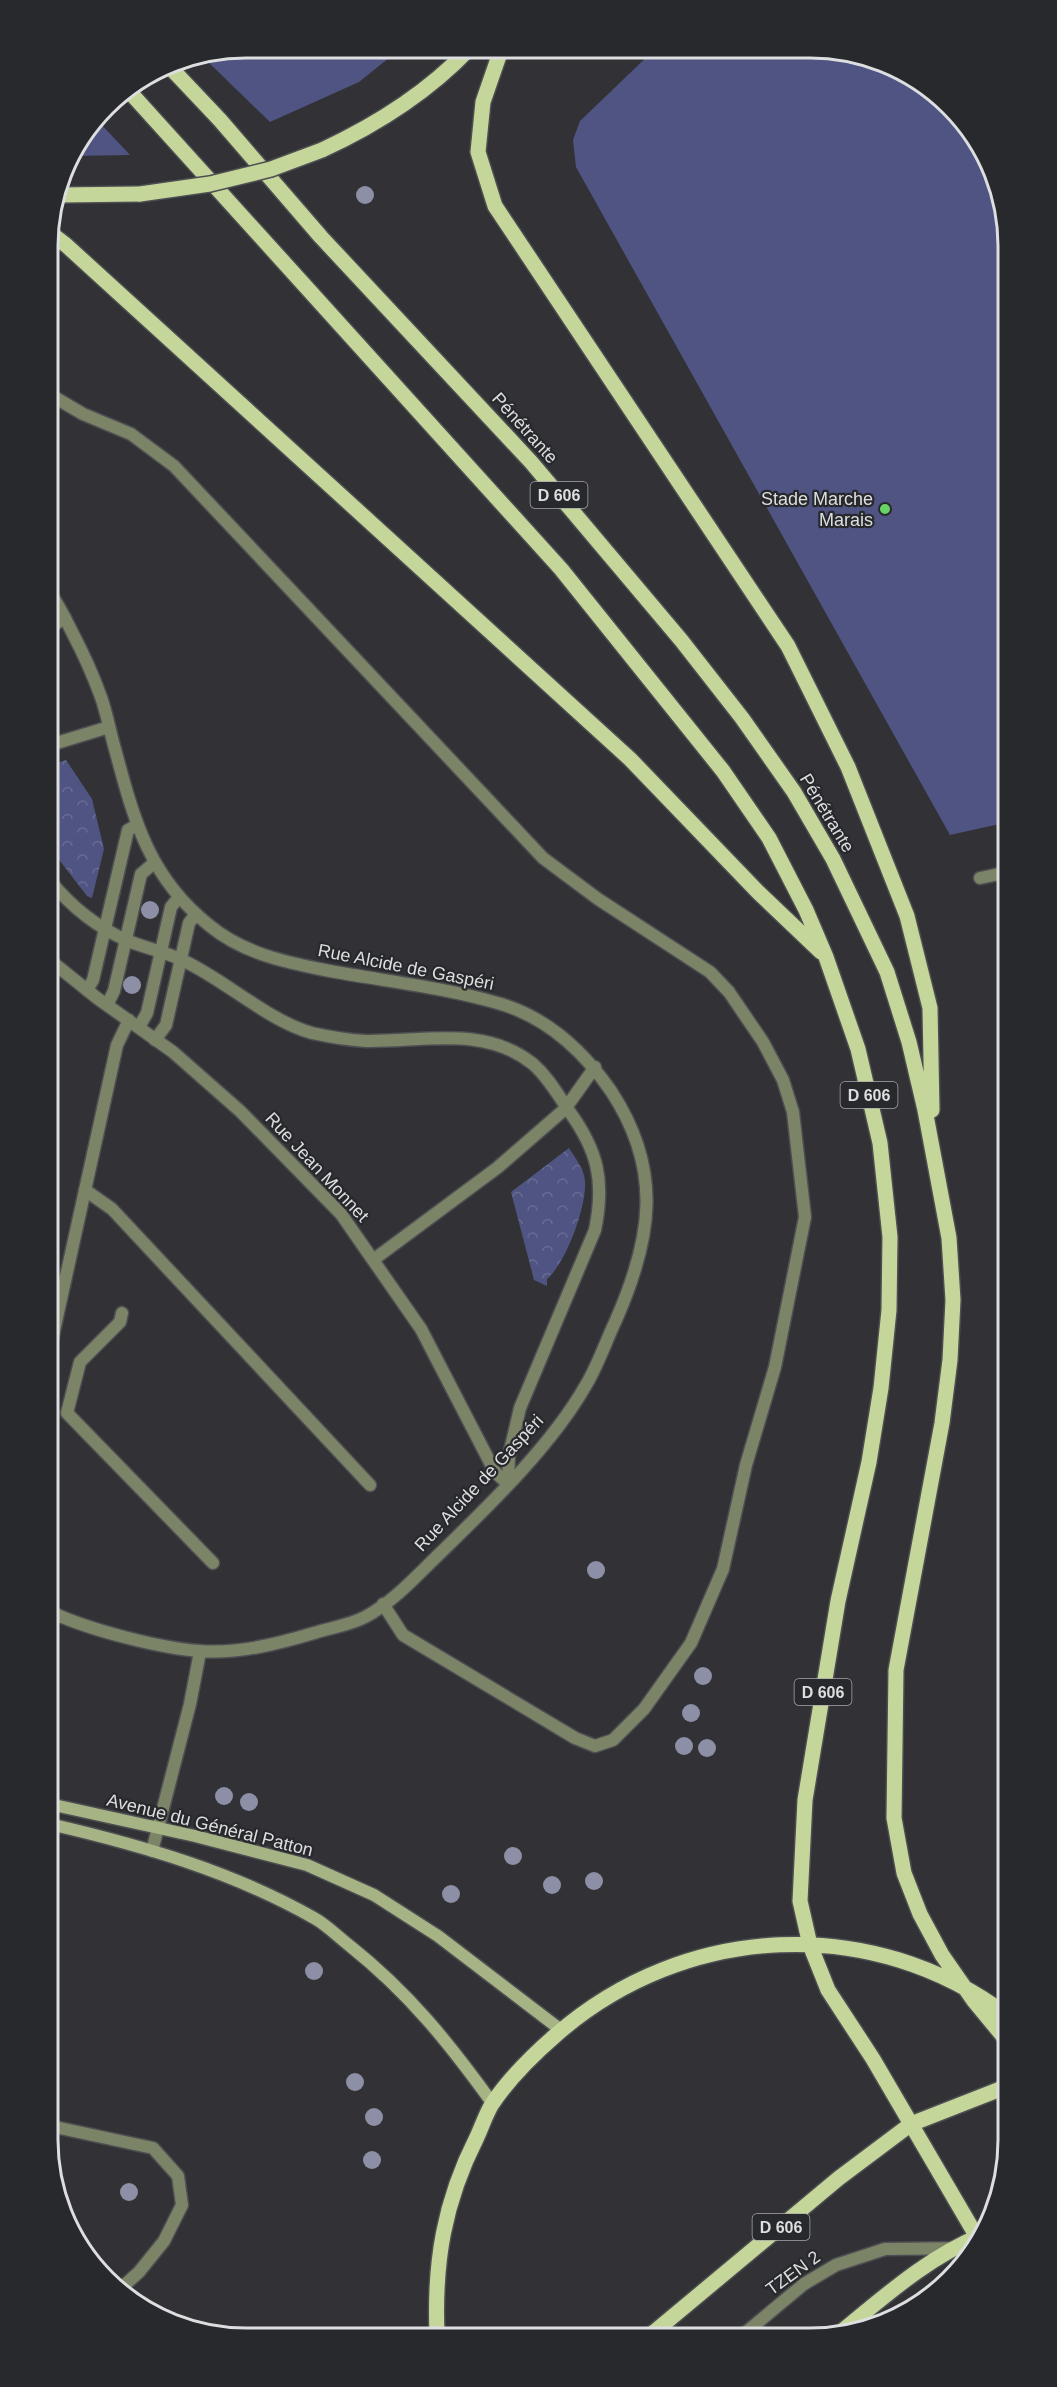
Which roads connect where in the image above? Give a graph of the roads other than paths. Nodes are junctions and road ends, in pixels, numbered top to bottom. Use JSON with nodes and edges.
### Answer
{"nodes":[{"id":1,"x":459,"y":59,"type":"edge"},
{"id":2,"x":498,"y":59,"type":"edge"},
{"id":3,"x":175,"y":73,"type":"edge"},
{"id":4,"x":134,"y":96,"type":"edge"},
{"id":5,"x":66,"y":195,"type":"edge"},
{"id":6,"x":59,"y":240,"type":"edge"},
{"id":7,"x":59,"y":400,"type":"edge"},
{"id":8,"x":59,"y":608,"type":"edge"},
{"id":9,"x":65,"y":618,"type":"junction"},
{"id":10,"x":59,"y":622,"type":"edge"},
{"id":11,"x":109,"y":727,"type":"junction"},
{"id":12,"x":59,"y":742,"type":"edge"},
{"id":13,"x":137,"y":825,"type":"junction"},
{"id":14,"x":154,"y":863,"type":"junction"},
{"id":15,"x":998,"y":874,"type":"edge"},
{"id":16,"x":980,"y":878,"type":"dead end"},
{"id":17,"x":59,"y":890,"type":"edge"},
{"id":18,"x":179,"y":897,"type":"junction"},
{"id":19,"x":196,"y":914,"type":"junction"},
{"id":20,"x":105,"y":929,"type":"junction"},
{"id":21,"x":126,"y":940,"type":"junction"},
{"id":22,"x":160,"y":953,"type":"junction"},
{"id":23,"x":826,"y":957,"type":"junction"},
{"id":24,"x":181,"y":959,"type":"junction"},
{"id":25,"x":59,"y":967,"type":"edge"},
{"id":26,"x":87,"y":990,"type":"junction"},
{"id":27,"x":107,"y":1005,"type":"junction"},
{"id":28,"x":134,"y":1024,"type":"junction"},
{"id":29,"x":155,"y":1040,"type":"junction"},
{"id":30,"x":595,"y":1067,"type":"junction"},
{"id":31,"x":566,"y":1107,"type":"junction"},
{"id":32,"x":933,"y":1158,"type":"junction"},
{"id":33,"x":85,"y":1190,"type":"junction"},
{"id":34,"x":373,"y":1260,"type":"junction"},
{"id":35,"x":58,"y":1311,"type":"edge"},
{"id":36,"x":122,"y":1313,"type":"dead end"},
{"id":37,"x":508,"y":1484,"type":"junction"},
{"id":38,"x":370,"y":1485,"type":"dead end"},
{"id":39,"x":213,"y":1563,"type":"dead end"},
{"id":40,"x":383,"y":1604,"type":"junction"},
{"id":41,"x":58,"y":1616,"type":"edge"},
{"id":42,"x":200,"y":1652,"type":"junction"},
{"id":43,"x":58,"y":1806,"type":"edge"},
{"id":44,"x":58,"y":1826,"type":"edge"},
{"id":45,"x":159,"y":1827,"type":"junction"},
{"id":46,"x":152,"y":1851,"type":"junction"},
{"id":47,"x":998,"y":2008,"type":"edge"},
{"id":48,"x":561,"y":2030,"type":"junction"},
{"id":49,"x":998,"y":2030,"type":"edge"},
{"id":50,"x":998,"y":2090,"type":"edge"},
{"id":51,"x":493,"y":2104,"type":"junction"},
{"id":52,"x":911,"y":2124,"type":"junction"},
{"id":53,"x":58,"y":2128,"type":"edge"},
{"id":54,"x":974,"y":2233,"type":"edge"},
{"id":55,"x":968,"y":2244,"type":"edge"},
{"id":56,"x":956,"y":2248,"type":"junction"},
{"id":57,"x":126,"y":2284,"type":"edge"},
{"id":58,"x":851,"y":2324,"type":"edge"},
{"id":59,"x":437,"y":2328,"type":"edge"},
{"id":60,"x":659,"y":2328,"type":"edge"},
{"id":61,"x":751,"y":2328,"type":"edge"}],
"edges":[{"from":1,"to":5,"type":"main road","bridge":true},
{"from":2,"to":32,"type":"main road"},
{"from":3,"to":32,"type":"main road","name":"Pénétrante","number":"D 606"},
{"from":4,"to":23,"type":"main road","number":"D 606"},
{"from":6,"to":23,"type":"main road"},
{"from":7,"to":40,"type":"street"},
{"from":8,"to":9,"type":"street","name":"Rue Alcide de Gaspéri"},
{"from":9,"to":10,"type":"street"},
{"from":9,"to":11,"type":"street","name":"Rue Alcide de Gaspéri"},
{"from":11,"to":12,"type":"street"},
{"from":11,"to":13,"type":"street","name":"Rue Alcide de Gaspéri"},
{"from":13,"to":14,"type":"street","name":"Rue Alcide de Gaspéri"},
{"from":13,"to":20,"type":"street"},
{"from":14,"to":18,"type":"street","name":"Rue Alcide de Gaspéri"},
{"from":14,"to":21,"type":"street"},
{"from":15,"to":16,"type":"street"},
{"from":17,"to":20,"type":"street"},
{"from":18,"to":19,"type":"street","name":"Rue Alcide de Gaspéri"},
{"from":18,"to":22,"type":"street"},
{"from":19,"to":24,"type":"street"},
{"from":19,"to":30,"type":"street","name":"Rue Alcide de Gaspéri"},
{"from":20,"to":21,"type":"street"},
{"from":20,"to":26,"type":"street"},
{"from":21,"to":22,"type":"street"},
{"from":21,"to":27,"type":"street"},
{"from":22,"to":24,"type":"street"},
{"from":22,"to":28,"type":"street"},
{"from":23,"to":52,"type":"main road","number":"D 606"},
{"from":24,"to":29,"type":"street"},
{"from":24,"to":31,"type":"street"},
{"from":25,"to":26,"type":"street","name":"Rue Jean Monnet"},
{"from":26,"to":27,"type":"street","name":"Rue Jean Monnet"},
{"from":27,"to":28,"type":"street","name":"Rue Jean Monnet"},
{"from":28,"to":29,"type":"street","name":"Rue Jean Monnet"},
{"from":28,"to":33,"type":"street"},
{"from":29,"to":34,"type":"street","name":"Rue Jean Monnet"},
{"from":30,"to":31,"type":"street"},
{"from":30,"to":37,"type":"street","name":"Rue Alcide de Gaspéri"},
{"from":31,"to":34,"type":"street"},
{"from":31,"to":37,"type":"street"},
{"from":32,"to":49,"type":"main road","number":"D 606"},
{"from":33,"to":35,"type":"street"},
{"from":33,"to":38,"type":"street"},
{"from":34,"to":37,"type":"street","name":"Rue Jean Monnet"},
{"from":36,"to":39,"type":"street"},
{"from":37,"to":40,"type":"street","name":"Rue Alcide de Gaspéri"},
{"from":40,"to":42,"type":"street","name":"Rue Alcide de Gaspéri"},
{"from":41,"to":42,"type":"street","name":"Rue Alcide de Gaspéri"},
{"from":42,"to":45,"type":"street"},
{"from":43,"to":45,"type":"main road","name":"Avenue du Général Patton"},
{"from":44,"to":46,"type":"main road","name":"Avenue du Général Patton"},
{"from":45,"to":46,"type":"street"},
{"from":45,"to":48,"type":"main road","name":"Avenue du Général Patton"},
{"from":46,"to":51,"type":"main road","name":"Avenue du Général Patton"},
{"from":47,"to":48,"type":"main road"},
{"from":48,"to":51,"type":"main road"},
{"from":50,"to":52,"type":"main road","number":"D 606"},
{"from":51,"to":59,"type":"main road"},
{"from":52,"to":54,"type":"main road","number":"D 606"},
{"from":52,"to":60,"type":"main road","number":"D 606"},
{"from":53,"to":57,"type":"street"},
{"from":55,"to":56,"type":"main road","number":"D 606"},
{"from":56,"to":58,"type":"main road","number":"D 606"},
{"from":56,"to":61,"type":"street","name":"TZEN 2"}]}
